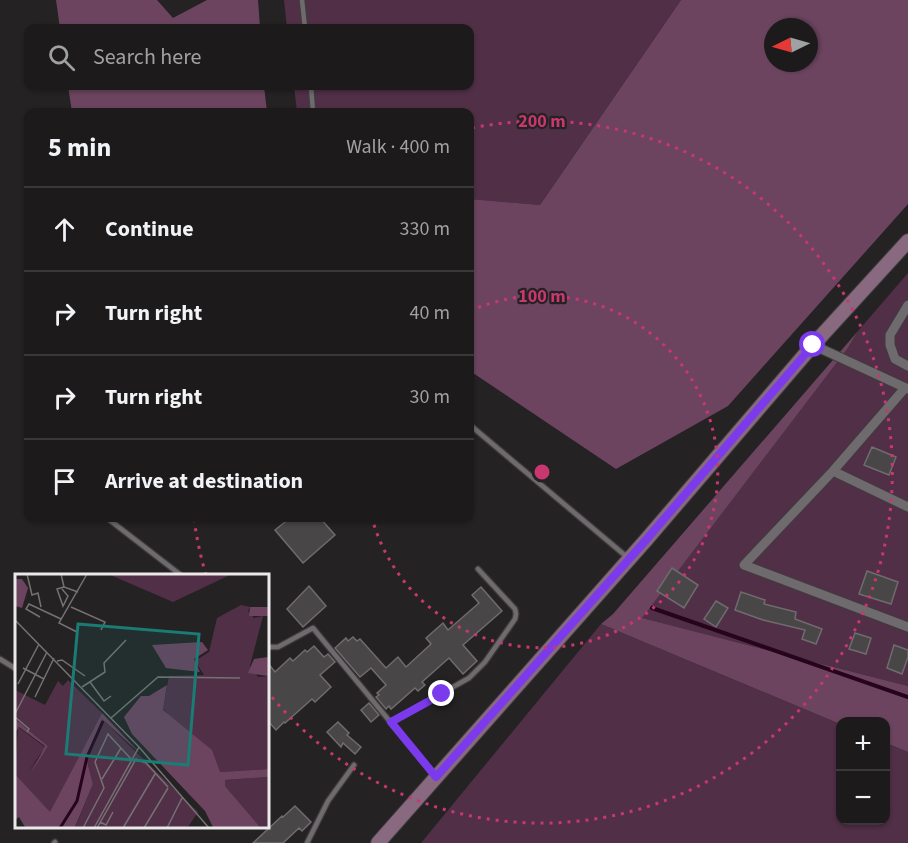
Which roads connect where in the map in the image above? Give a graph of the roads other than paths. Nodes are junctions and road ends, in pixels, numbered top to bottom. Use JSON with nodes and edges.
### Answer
{"nodes":[{"id":1,"x":302,"y":0,"type":"edge"},
{"id":2,"x":305,"y":24,"type":"edge"},
{"id":3,"x":310,"y":90,"type":"edge"},
{"id":4,"x":313,"y":108,"type":"edge"},
{"id":5,"x":908,"y":241,"type":"edge"},
{"id":6,"x":908,"y":305,"type":"edge"},
{"id":7,"x":813,"y":345,"type":"junction"},
{"id":8,"x":908,"y":366,"type":"edge"},
{"id":9,"x":906,"y":388,"type":"edge"},
{"id":10,"x":474,"y":428,"type":"edge"},
{"id":11,"x":833,"y":471,"type":"junction"},
{"id":12,"x":908,"y":507,"type":"edge"},
{"id":13,"x":112,"y":522,"type":"edge"},
{"id":14,"x":629,"y":559,"type":"junction"},
{"id":15,"x":478,"y":569,"type":"dead end"},
{"id":16,"x":179,"y":574,"type":"edge"},
{"id":17,"x":908,"y":627,"type":"edge"},
{"id":18,"x":268,"y":647,"type":"edge"},
{"id":19,"x":0,"y":659,"type":"edge"},
{"id":20,"x":15,"y":668,"type":"edge"},
{"id":21,"x":391,"y":722,"type":"junction"},
{"id":22,"x":354,"y":765,"type":"dead end"},
{"id":23,"x":436,"y":777,"type":"junction"},
{"id":24,"x":307,"y":843,"type":"edge"},
{"id":25,"x":378,"y":843,"type":"edge"}],
"edges":[{"from":1,"to":2,"type":"lane"},
{"from":3,"to":4,"type":"lane"},
{"from":5,"to":7,"type":"main road"},
{"from":6,"to":8,"type":"street"},
{"from":7,"to":9,"type":"street"},
{"from":7,"to":14,"type":"main road"},
{"from":9,"to":11,"type":"street"},
{"from":10,"to":14,"type":"lane"},
{"from":11,"to":12,"type":"street"},
{"from":11,"to":17,"type":"street"},
{"from":13,"to":16,"type":"lane"},
{"from":14,"to":23,"type":"main road"},
{"from":15,"to":21,"type":"lane"},
{"from":18,"to":21,"type":"lane"},
{"from":19,"to":20,"type":"lane"},
{"from":21,"to":23,"type":"lane"},
{"from":22,"to":24,"type":"lane"},
{"from":23,"to":25,"type":"main road"}]}
